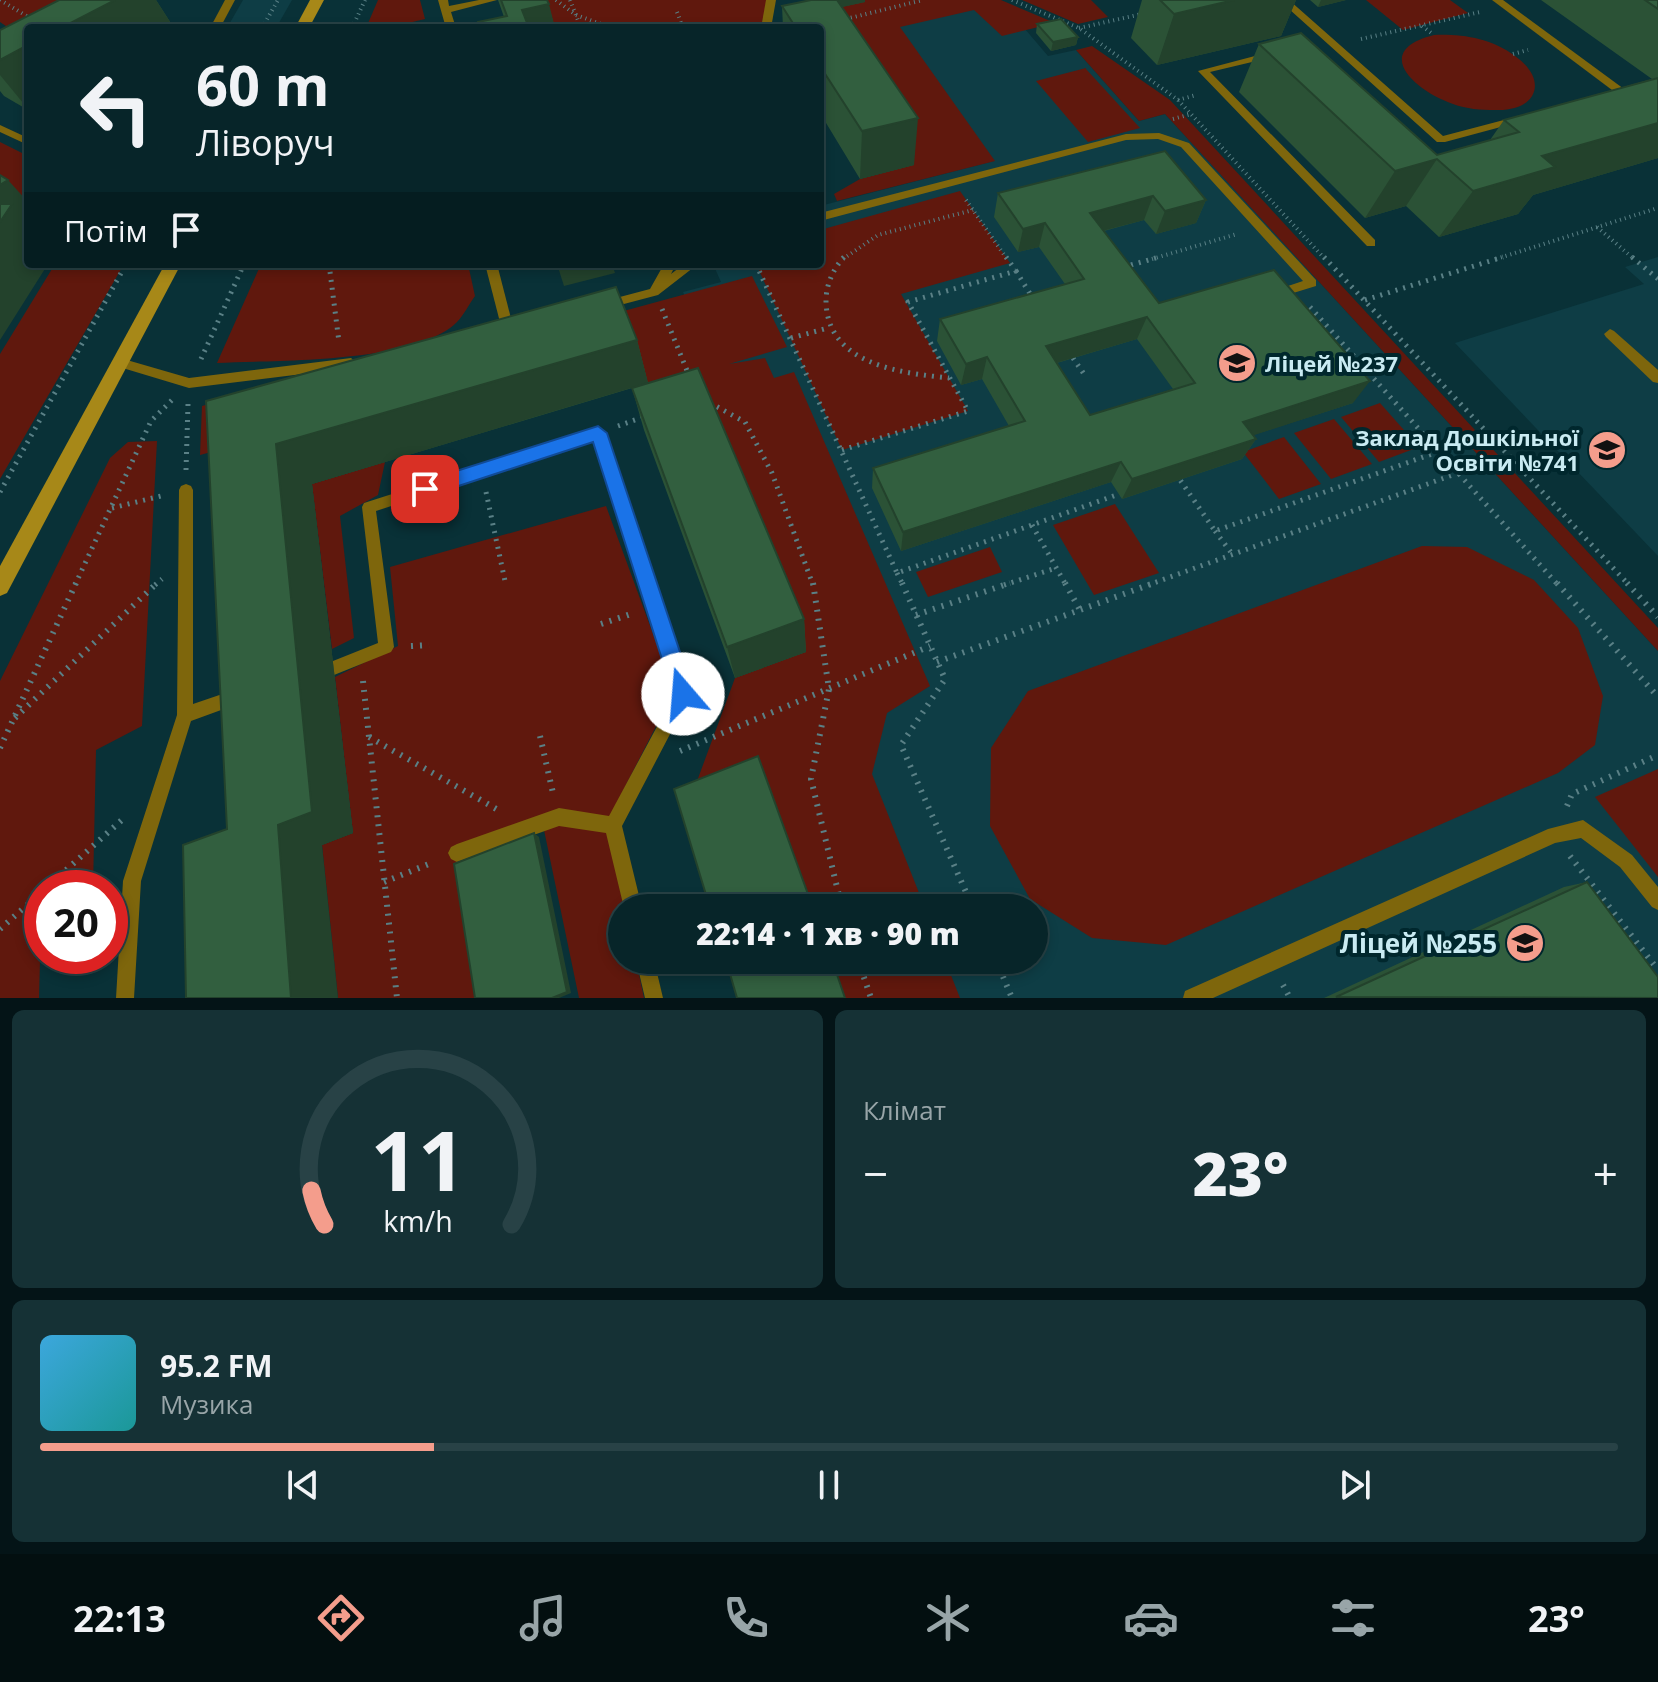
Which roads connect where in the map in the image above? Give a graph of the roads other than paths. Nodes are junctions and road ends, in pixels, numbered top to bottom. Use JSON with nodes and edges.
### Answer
{"nodes":[{"id":1,"x":230,"y":0,"type":"edge"},
{"id":2,"x":317,"y":0,"type":"edge"},
{"id":3,"x":492,"y":0,"type":"edge"},
{"id":4,"x":771,"y":0,"type":"edge"},
{"id":5,"x":1284,"y":0,"type":"edge"},
{"id":6,"x":1501,"y":3,"type":"edge"},
{"id":7,"x":445,"y":5,"type":"edge"},
{"id":8,"x":217,"y":24,"type":"edge"},
{"id":9,"x":304,"y":24,"type":"edge"},
{"id":10,"x":767,"y":24,"type":"edge"},
{"id":11,"x":1329,"y":41,"type":"junction"},
{"id":12,"x":1315,"y":44,"type":"edge"},
{"id":13,"x":1287,"y":51,"type":"edge"},
{"id":14,"x":1605,"y":95,"type":"edge"},
{"id":15,"x":1530,"y":116,"type":"edge"},
{"id":16,"x":0,"y":128,"type":"edge"},
{"id":17,"x":24,"y":140,"type":"edge"},
{"id":18,"x":824,"y":216,"type":"edge"},
{"id":19,"x":1371,"y":243,"type":"dead end"},
{"id":20,"x":171,"y":268,"type":"edge"},
{"id":21,"x":492,"y":268,"type":"edge"},
{"id":22,"x":668,"y":268,"type":"edge"},
{"id":23,"x":687,"y":268,"type":"edge"},
{"id":24,"x":654,"y":292,"type":"junction"},
{"id":25,"x":1277,"y":294,"type":"edge"},
{"id":26,"x":596,"y":307,"type":"edge"},
{"id":27,"x":523,"y":326,"type":"edge"},
{"id":28,"x":508,"y":330,"type":"junction"},
{"id":29,"x":493,"y":333,"type":"edge"},
{"id":30,"x":1610,"y":334,"type":"dead end"},
{"id":31,"x":372,"y":358,"type":"edge"},
{"id":32,"x":120,"y":363,"type":"junction"},
{"id":33,"x":1658,"y":378,"type":"edge"},
{"id":34,"x":186,"y":490,"type":"road end"},
{"id":35,"x":0,"y":586,"type":"edge"},
{"id":36,"x":334,"y":668,"type":"dead end"},
{"id":37,"x":251,"y":693,"type":"edge"},
{"id":38,"x":185,"y":715,"type":"junction"},
{"id":39,"x":613,"y":825,"type":"junction"},
{"id":40,"x":457,"y":853,"type":"road end"},
{"id":41,"x":630,"y":894,"type":"edge"},
{"id":42,"x":1658,"y":901,"type":"edge"},
{"id":43,"x":648,"y":974,"type":"edge"},
{"id":44,"x":125,"y":998,"type":"edge"},
{"id":45,"x":654,"y":998,"type":"edge"},
{"id":46,"x":1192,"y":998,"type":"edge"}],
"edges":[{"from":1,"to":8,"type":"lane"},
{"from":2,"to":9,"type":"street"},
{"from":3,"to":7,"type":"lane"},
{"from":4,"to":10,"type":"lane"},
{"from":5,"to":11,"type":"lane"},
{"from":6,"to":14,"type":"lane"},
{"from":11,"to":12,"type":"lane"},
{"from":11,"to":15,"type":"lane"},
{"from":13,"to":19,"type":"lane"},
{"from":16,"to":17,"type":"lane"},
{"from":18,"to":25,"type":"lane"},
{"from":20,"to":32,"type":"street"},
{"from":21,"to":28,"type":"lane"},
{"from":22,"to":24,"type":"lane"},
{"from":23,"to":24,"type":"lane"},
{"from":24,"to":26,"type":"lane"},
{"from":27,"to":28,"type":"lane"},
{"from":28,"to":29,"type":"lane"},
{"from":30,"to":33,"type":"lane"},
{"from":31,"to":32,"type":"lane"},
{"from":32,"to":35,"type":"street"},
{"from":34,"to":38,"type":"lane"},
{"from":36,"to":39,"type":"lane"},
{"from":37,"to":38,"type":"lane"},
{"from":38,"to":44,"type":"lane"},
{"from":39,"to":40,"type":"lane"},
{"from":39,"to":41,"type":"lane"},
{"from":42,"to":46,"type":"lane"},
{"from":43,"to":45,"type":"lane"}]}
